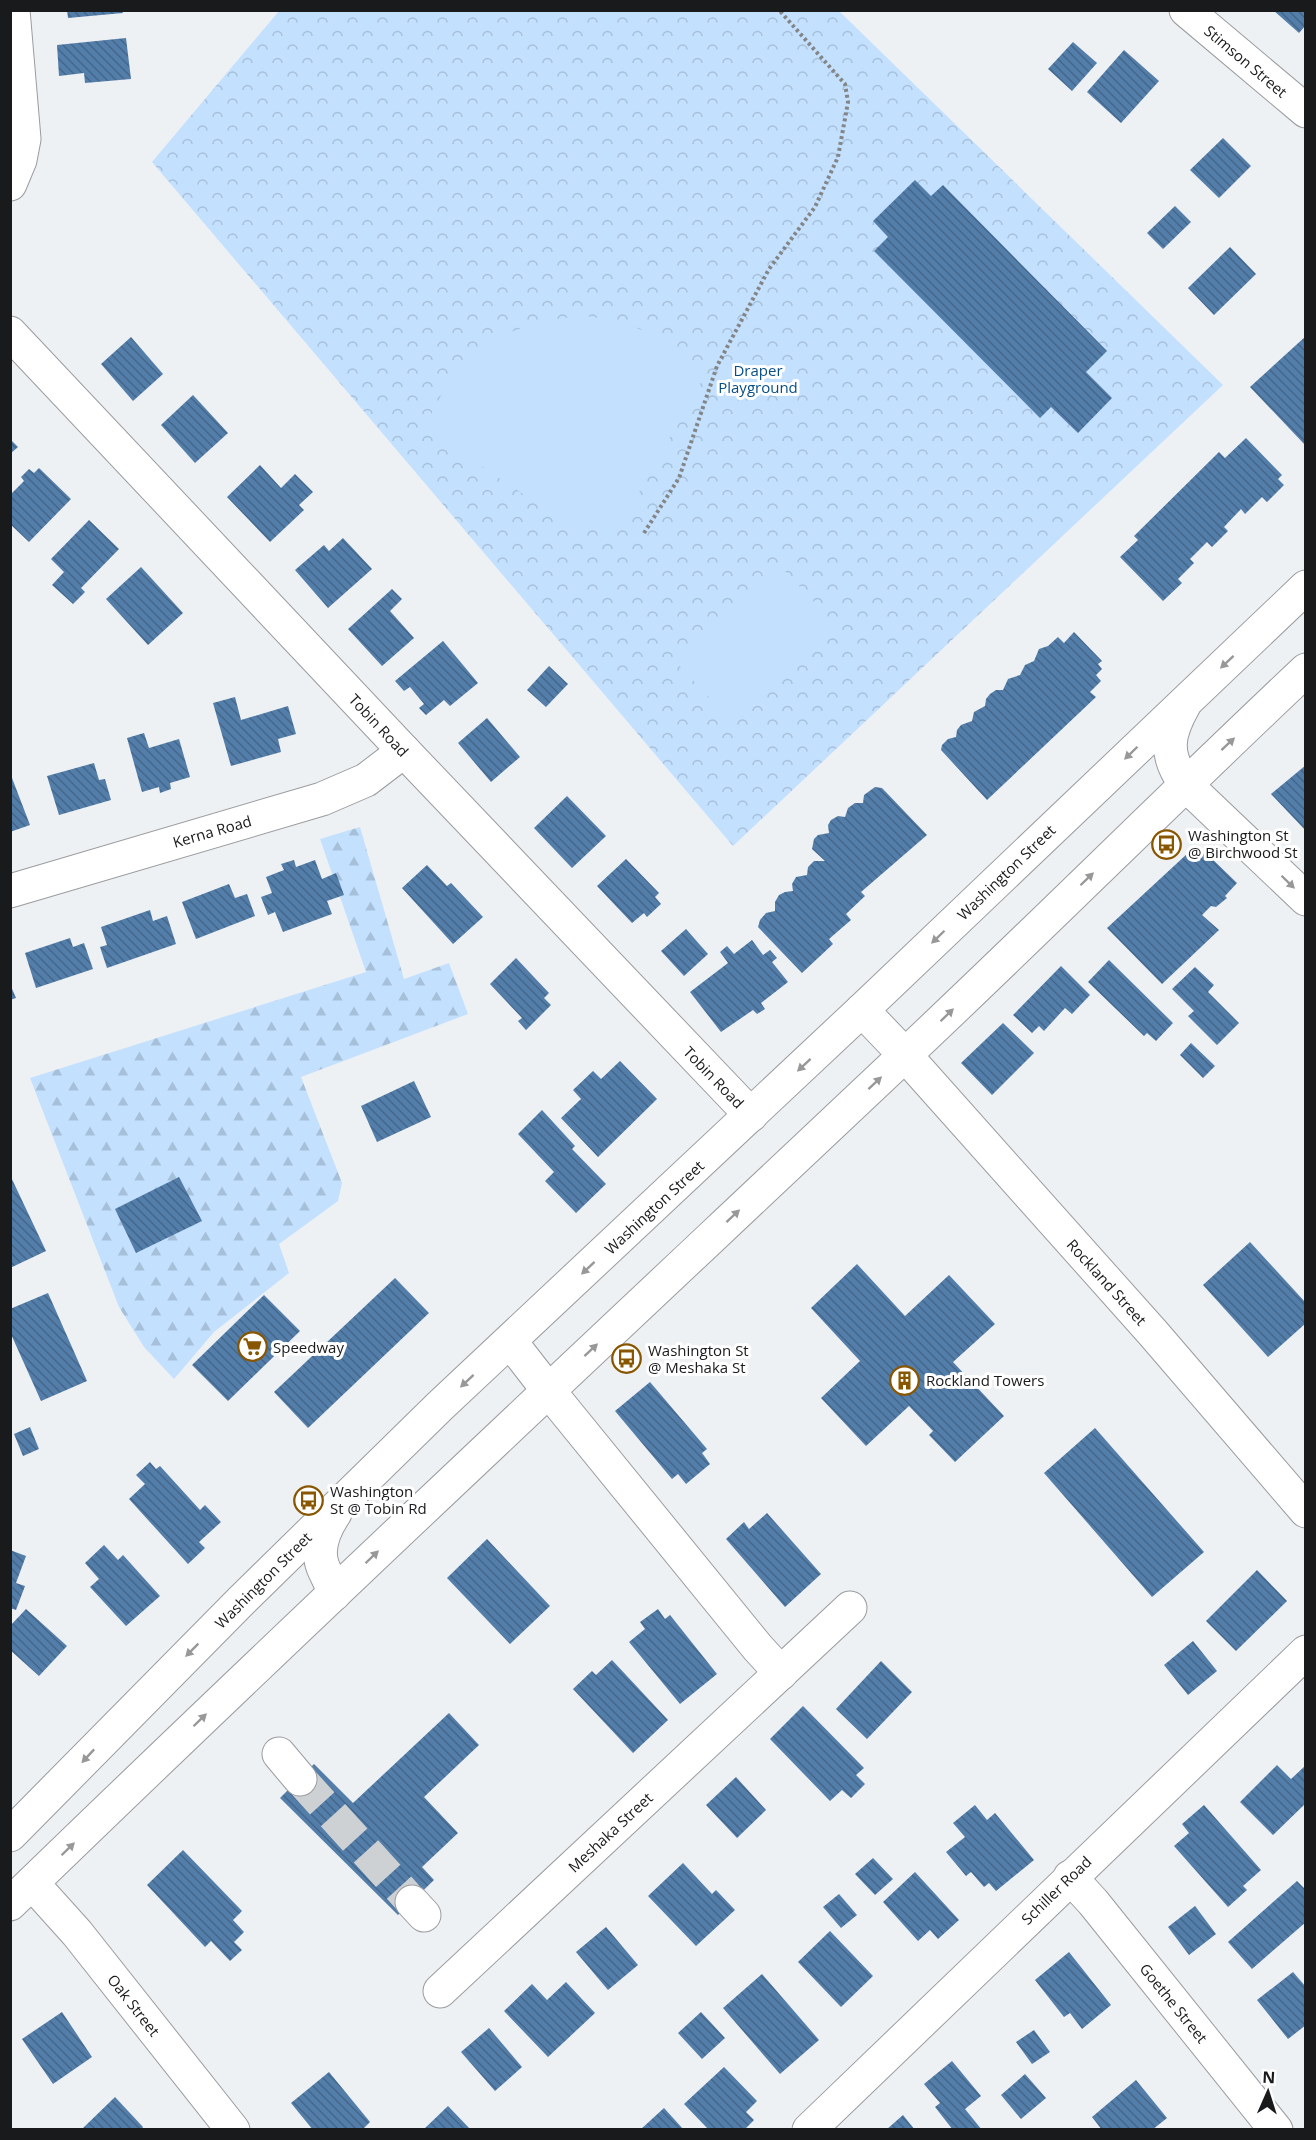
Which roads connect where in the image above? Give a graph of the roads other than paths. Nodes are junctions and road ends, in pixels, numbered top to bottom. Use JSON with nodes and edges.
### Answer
{"nodes":[{"id":1,"x":13,"y":10,"type":"edge"},
{"id":2,"x":1186,"y":10,"type":"edge"},
{"id":3,"x":1305,"y":111,"type":"edge"},
{"id":4,"x":10,"y":184,"type":"edge"},
{"id":5,"x":10,"y":333,"type":"edge"},
{"id":6,"x":1305,"y":587,"type":"edge"},
{"id":7,"x":1305,"y":670,"type":"edge"},
{"id":8,"x":1188,"y":698,"type":"junction"},
{"id":9,"x":404,"y":751,"type":"junction"},
{"id":10,"x":1185,"y":784,"type":"junction"},
{"id":11,"x":10,"y":891,"type":"edge"},
{"id":12,"x":1305,"y":899,"type":"edge"},
{"id":13,"x":862,"y":1010,"type":"junction"},
{"id":14,"x":905,"y":1055,"type":"junction"},
{"id":15,"x":751,"y":1115,"type":"junction"},
{"id":16,"x":510,"y":1341,"type":"junction"},
{"id":17,"x":548,"y":1390,"type":"junction"},
{"id":18,"x":351,"y":1493,"type":"junction"},
{"id":19,"x":1305,"y":1511,"type":"edge"},
{"id":20,"x":334,"y":1594,"type":"junction"},
{"id":21,"x":850,"y":1608,"type":"dead end"},
{"id":22,"x":1305,"y":1652,"type":"edge"},
{"id":23,"x":781,"y":1673,"type":"junction"},
{"id":24,"x":279,"y":1754,"type":"dead end"},
{"id":25,"x":300,"y":1779,"type":"tunnel mouth"},
{"id":26,"x":10,"y":1835,"type":"edge"},
{"id":27,"x":1070,"y":1877,"type":"junction"},
{"id":28,"x":21,"y":1894,"type":"edge"},
{"id":29,"x":440,"y":1991,"type":"dead end"},
{"id":30,"x":233,"y":2130,"type":"edge"},
{"id":31,"x":808,"y":2130,"type":"edge"},
{"id":32,"x":1276,"y":2130,"type":"edge"}],
"edges":[{"from":1,"to":4,"type":"street"},
{"from":2,"to":3,"type":"street","name":"Stimson Street"},
{"from":5,"to":9,"type":"street","name":"Tobin Road"},
{"from":6,"to":8,"type":"street","name":"Washington Street","one_way":true},
{"from":10,"to":7,"type":"street","one_way":true},
{"from":8,"to":10,"type":"street"},
{"from":8,"to":13,"type":"street","name":"Washington Street","one_way":true},
{"from":9,"to":11,"type":"street","name":"Kerna Road"},
{"from":9,"to":15,"type":"street","name":"Tobin Road"},
{"from":10,"to":12,"type":"street","one_way":true},
{"from":14,"to":10,"type":"street","one_way":true},
{"from":13,"to":14,"type":"street","name":"Rockland Street"},
{"from":13,"to":15,"type":"street","name":"Washington Street","one_way":true},
{"from":17,"to":14,"type":"street","one_way":true},
{"from":14,"to":19,"type":"street","name":"Rockland Street"},
{"from":15,"to":16,"type":"street","name":"Washington Street","one_way":true},
{"from":16,"to":17,"type":"street"},
{"from":16,"to":18,"type":"street","name":"Washington Street","one_way":true},
{"from":20,"to":17,"type":"street","one_way":true},
{"from":17,"to":23,"type":"street"},
{"from":18,"to":20,"type":"street"},
{"from":18,"to":26,"type":"street","name":"Washington Street","one_way":true},
{"from":28,"to":20,"type":"street","one_way":true},
{"from":21,"to":23,"type":"street","name":"Meshaka Street"},
{"from":22,"to":27,"type":"street","name":"Schiller Road"},
{"from":23,"to":29,"type":"street","name":"Meshaka Street"},
{"from":24,"to":25,"type":"street"},
{"from":27,"to":31,"type":"street","name":"Schiller Road"},
{"from":27,"to":32,"type":"street","name":"Goethe Street"},
{"from":28,"to":30,"type":"street","name":"Oak Street"}]}
